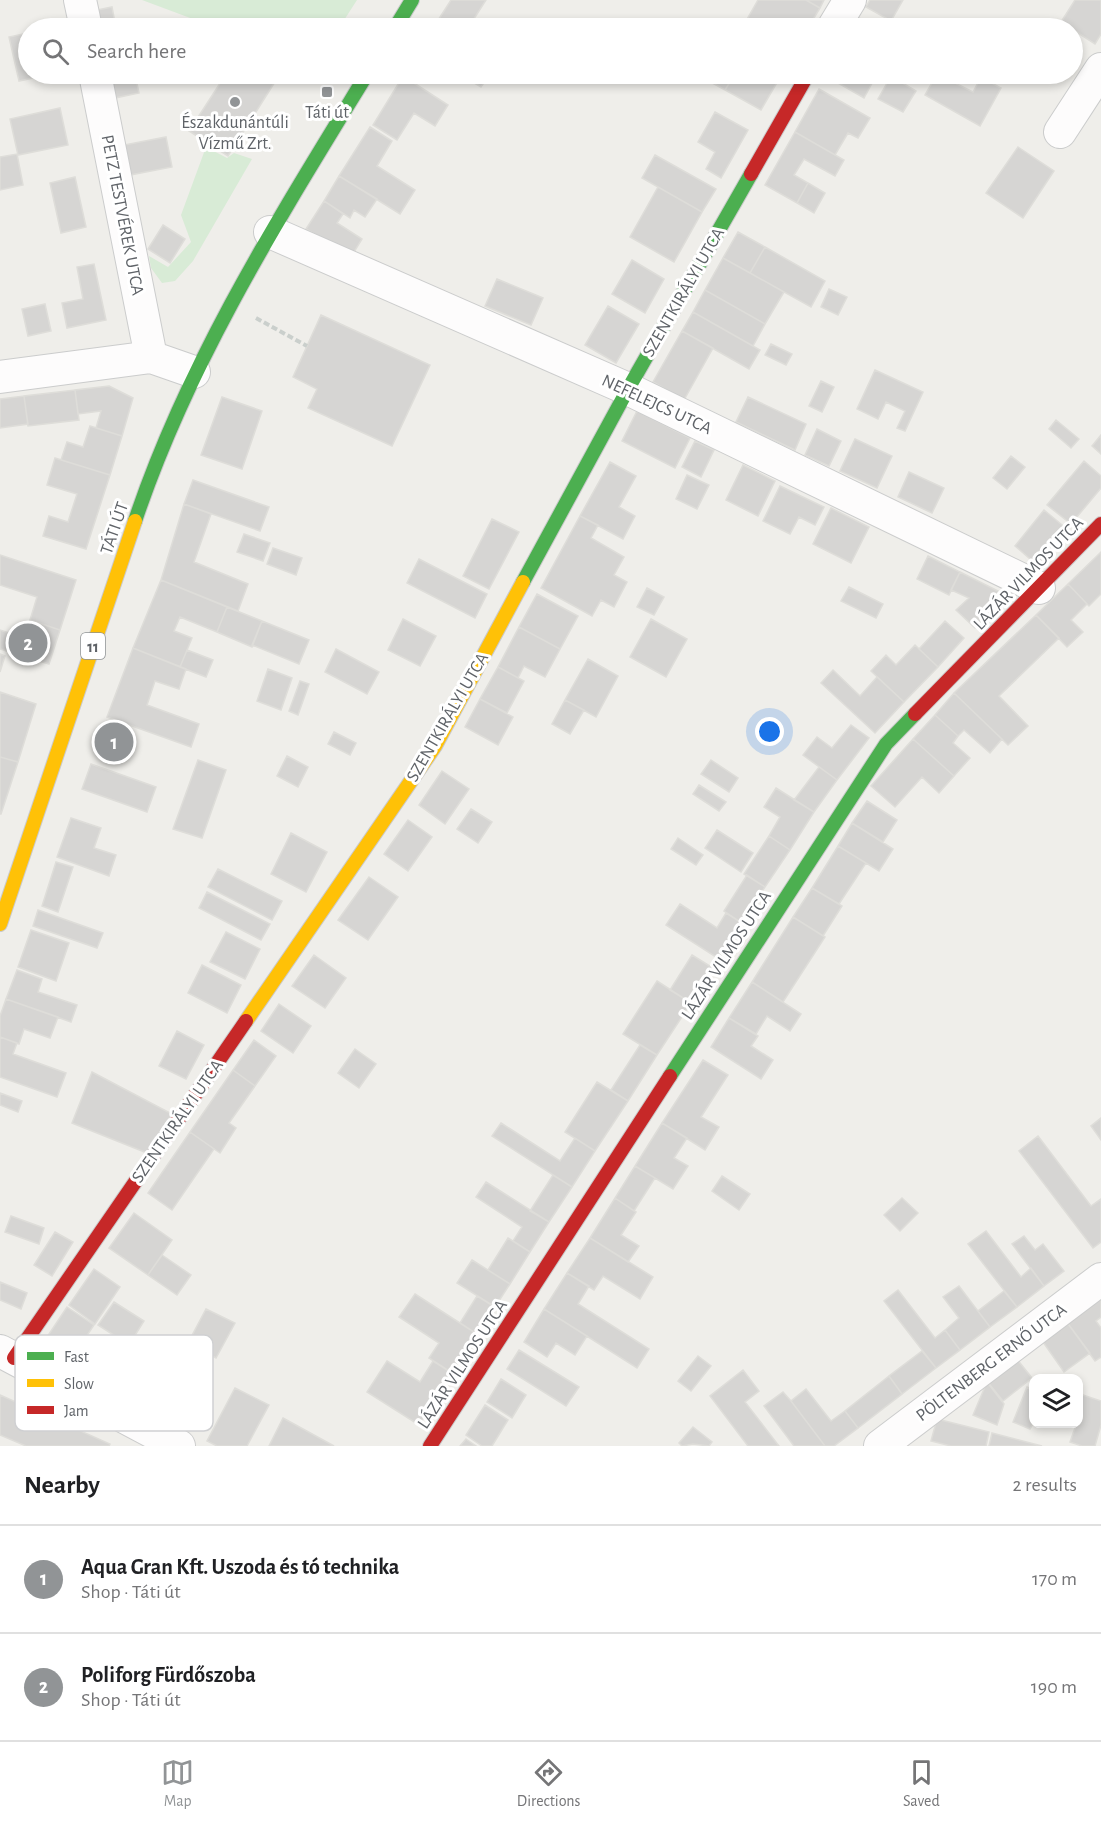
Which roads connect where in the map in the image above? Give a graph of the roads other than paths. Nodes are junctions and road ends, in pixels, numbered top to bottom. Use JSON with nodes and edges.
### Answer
{"nodes":[{"id":1,"x":80,"y":0,"type":"edge"},
{"id":2,"x":412,"y":0,"type":"edge"},
{"id":3,"x":850,"y":0,"type":"edge"},
{"id":4,"x":84,"y":18,"type":"edge"},
{"id":5,"x":401,"y":18,"type":"edge"},
{"id":6,"x":839,"y":18,"type":"edge"},
{"id":7,"x":1101,"y":69,"type":"edge"},
{"id":8,"x":96,"y":84,"type":"edge"},
{"id":9,"x":361,"y":84,"type":"edge"},
{"id":10,"x":802,"y":84,"type":"edge"},
{"id":11,"x":1060,"y":132,"type":"dead end"},
{"id":12,"x":270,"y":232,"type":"junction"},
{"id":13,"x":151,"y":357,"type":"junction"},
{"id":14,"x":194,"y":372,"type":"junction"},
{"id":15,"x":0,"y":377,"type":"edge"},
{"id":16,"x":628,"y":389,"type":"junction"},
{"id":17,"x":1101,"y":524,"type":"edge"},
{"id":18,"x":1039,"y":588,"type":"junction"},
{"id":19,"x":0,"y":924,"type":"edge"},
{"id":20,"x":1101,"y":1279,"type":"edge"},
{"id":21,"x":21,"y":1335,"type":"edge"},
{"id":22,"x":151,"y":1431,"type":"edge"},
{"id":23,"x":179,"y":1446,"type":"edge"},
{"id":24,"x":430,"y":1446,"type":"edge"},
{"id":25,"x":880,"y":1446,"type":"edge"}],
"edges":[{"from":1,"to":4,"type":"street"},
{"from":2,"to":5,"type":"street"},
{"from":3,"to":6,"type":"street"},
{"from":7,"to":11,"type":"street"},
{"from":8,"to":13,"type":"street","name":"PETZ TESTVÉREK UTCA"},
{"from":9,"to":12,"type":"street","name":"TÁTI ÚT","number":"11"},
{"from":10,"to":16,"type":"street","name":"SZENTKIRÁLYI UTCA"},
{"from":12,"to":14,"type":"street","name":"TÁTI ÚT","number":"11"},
{"from":12,"to":16,"type":"street","name":"NEFELEJCS UTCA"},
{"from":13,"to":14,"type":"street"},
{"from":13,"to":15,"type":"street"},
{"from":14,"to":19,"type":"street","name":"TÁTI ÚT","number":"11"},
{"from":16,"to":18,"type":"street","name":"NEFELEJCS UTCA"},
{"from":16,"to":21,"type":"street","name":"SZENTKIRÁLYI UTCA"},
{"from":17,"to":18,"type":"street","name":"LÁZÁR VILMOS UTCA"},
{"from":18,"to":24,"type":"street","name":"LÁZÁR VILMOS UTCA"},
{"from":20,"to":25,"type":"street","name":"PÖLTENBERG ERNŐ UTCA"},
{"from":22,"to":23,"type":"street"}]}
